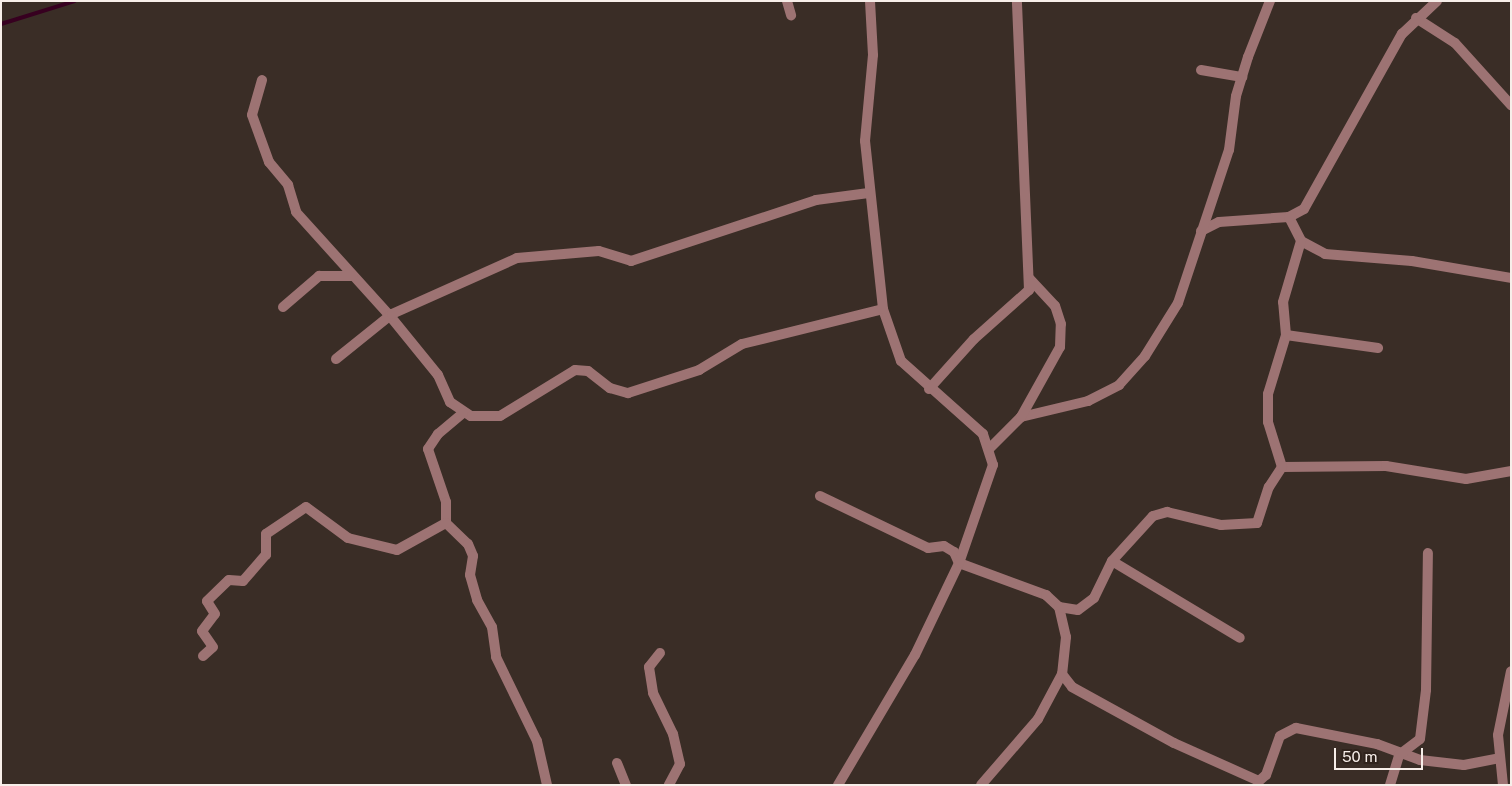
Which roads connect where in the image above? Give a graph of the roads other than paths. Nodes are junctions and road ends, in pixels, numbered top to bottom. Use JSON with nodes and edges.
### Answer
{"nodes":[{"id":1,"x":787,"y":1,"type":"edge"},
{"id":2,"x":870,"y":1,"type":"edge"},
{"id":3,"x":1017,"y":1,"type":"edge"},
{"id":4,"x":1270,"y":1,"type":"edge"},
{"id":5,"x":1437,"y":1,"type":"edge"},
{"id":6,"x":792,"y":15,"type":"dead end"},
{"id":7,"x":1416,"y":18,"type":"junction"},
{"id":8,"x":1200,"y":70,"type":"dead end"},
{"id":9,"x":1242,"y":77,"type":"junction"},
{"id":10,"x":262,"y":80,"type":"dead end"},
{"id":11,"x":1511,"y":105,"type":"edge"},
{"id":12,"x":869,"y":193,"type":"junction"},
{"id":13,"x":1289,"y":217,"type":"junction"},
{"id":14,"x":1201,"y":231,"type":"junction"},
{"id":15,"x":1301,"y":241,"type":"junction"},
{"id":16,"x":353,"y":276,"type":"junction"},
{"id":17,"x":1511,"y":278,"type":"edge"},
{"id":18,"x":1030,"y":279,"type":"junction"},
{"id":19,"x":284,"y":307,"type":"dead end"},
{"id":20,"x":883,"y":309,"type":"junction"},
{"id":21,"x":390,"y":316,"type":"junction"},
{"id":22,"x":1286,"y":335,"type":"junction"},
{"id":23,"x":1378,"y":348,"type":"dead end"},
{"id":24,"x":336,"y":359,"type":"dead end"},
{"id":25,"x":929,"y":389,"type":"junction"},
{"id":26,"x":463,"y":414,"type":"junction"},
{"id":27,"x":1021,"y":417,"type":"junction"},
{"id":28,"x":990,"y":448,"type":"junction"},
{"id":29,"x":1282,"y":467,"type":"junction"},
{"id":30,"x":1511,"y":471,"type":"edge"},
{"id":31,"x":820,"y":496,"type":"dead end"},
{"id":32,"x":446,"y":523,"type":"junction"},
{"id":33,"x":1428,"y":554,"type":"dead end"},
{"id":34,"x":1112,"y":561,"type":"junction"},
{"id":35,"x":960,"y":563,"type":"junction"},
{"id":36,"x":1060,"y":607,"type":"junction"},
{"id":37,"x":1240,"y":638,"type":"dead end"},
{"id":38,"x":660,"y":653,"type":"dead end"},
{"id":39,"x":203,"y":656,"type":"dead end"},
{"id":40,"x":1511,"y":671,"type":"edge"},
{"id":41,"x":1062,"y":674,"type":"junction"},
{"id":42,"x":1399,"y":755,"type":"junction"},
{"id":43,"x":1499,"y":758,"type":"junction"},
{"id":44,"x":617,"y":763,"type":"dead end"},
{"id":45,"x":1259,"y":783,"type":"edge"},
{"id":46,"x":547,"y":785,"type":"edge"},
{"id":47,"x":626,"y":785,"type":"edge"},
{"id":48,"x":669,"y":785,"type":"edge"},
{"id":49,"x":838,"y":785,"type":"edge"},
{"id":50,"x":981,"y":785,"type":"edge"},
{"id":51,"x":1390,"y":785,"type":"edge"},
{"id":52,"x":1503,"y":785,"type":"edge"}],
"edges":[{"from":1,"to":6,"type":"street"},
{"from":2,"to":12,"type":"street"},
{"from":3,"to":18,"type":"street"},
{"from":4,"to":9,"type":"street"},
{"from":5,"to":7,"type":"street"},
{"from":7,"to":11,"type":"street"},
{"from":7,"to":13,"type":"street"},
{"from":8,"to":9,"type":"street"},
{"from":9,"to":14,"type":"street"},
{"from":10,"to":16,"type":"street"},
{"from":12,"to":20,"type":"street"},
{"from":12,"to":21,"type":"street"},
{"from":13,"to":14,"type":"street"},
{"from":13,"to":15,"type":"street"},
{"from":14,"to":27,"type":"street"},
{"from":15,"to":17,"type":"street"},
{"from":15,"to":22,"type":"street"},
{"from":16,"to":19,"type":"street"},
{"from":16,"to":21,"type":"street"},
{"from":18,"to":25,"type":"street"},
{"from":18,"to":27,"type":"street"},
{"from":20,"to":25,"type":"street"},
{"from":20,"to":26,"type":"street"},
{"from":21,"to":24,"type":"street"},
{"from":21,"to":26,"type":"street"},
{"from":22,"to":23,"type":"street"},
{"from":22,"to":29,"type":"street"},
{"from":25,"to":28,"type":"street"},
{"from":26,"to":32,"type":"street"},
{"from":27,"to":28,"type":"street"},
{"from":28,"to":35,"type":"street"},
{"from":29,"to":30,"type":"street"},
{"from":29,"to":34,"type":"street"},
{"from":31,"to":35,"type":"street"},
{"from":32,"to":39,"type":"street"},
{"from":32,"to":46,"type":"street"},
{"from":33,"to":42,"type":"street"},
{"from":34,"to":36,"type":"street"},
{"from":34,"to":37,"type":"street"},
{"from":35,"to":36,"type":"street"},
{"from":35,"to":49,"type":"street"},
{"from":36,"to":41,"type":"street"},
{"from":38,"to":48,"type":"street"},
{"from":40,"to":43,"type":"street"},
{"from":41,"to":45,"type":"street"},
{"from":41,"to":50,"type":"street"},
{"from":42,"to":43,"type":"street"},
{"from":42,"to":45,"type":"street"},
{"from":42,"to":51,"type":"street"},
{"from":43,"to":52,"type":"street"},
{"from":44,"to":47,"type":"street"}]}
